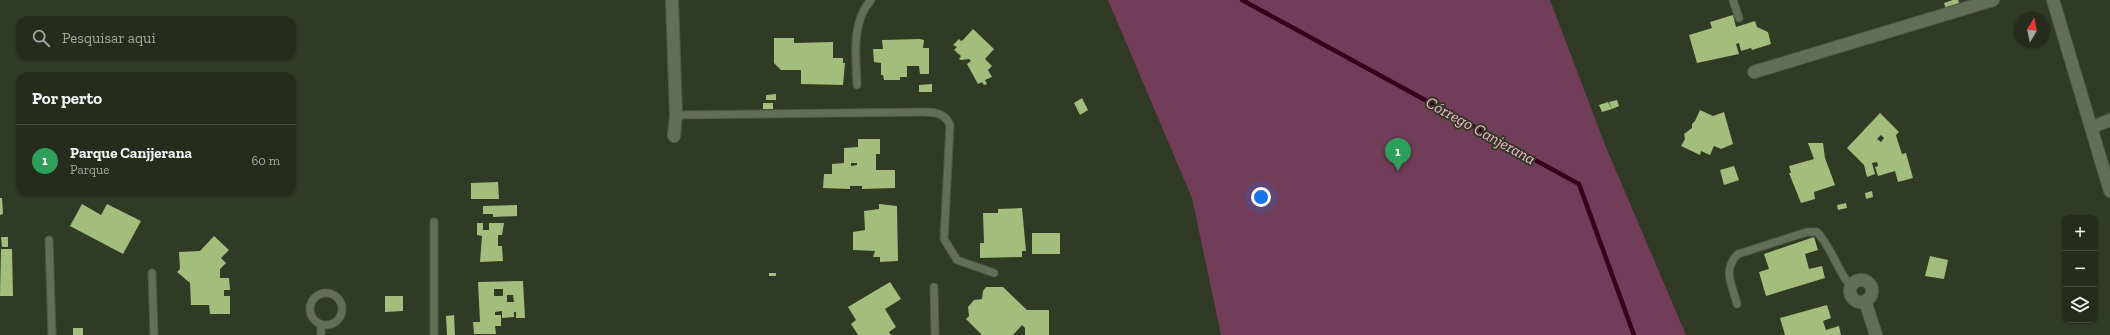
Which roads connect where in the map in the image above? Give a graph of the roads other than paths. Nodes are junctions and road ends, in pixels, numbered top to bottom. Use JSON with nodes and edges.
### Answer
{"nodes":[{"id":1,"x":672,"y":0,"type":"edge"},
{"id":2,"x":871,"y":0,"type":"edge"},
{"id":3,"x":1733,"y":0,"type":"edge"},
{"id":4,"x":1994,"y":0,"type":"edge"},
{"id":5,"x":2053,"y":0,"type":"edge"},
{"id":6,"x":1739,"y":18,"type":"dead end"},
{"id":7,"x":1754,"y":72,"type":"dead end"},
{"id":8,"x":857,"y":85,"type":"dead end"},
{"id":9,"x":676,"y":115,"type":"junction"},
{"id":10,"x":2110,"y":120,"type":"edge"},
{"id":11,"x":2092,"y":127,"type":"junction"},
{"id":12,"x":674,"y":136,"type":"dead end"},
{"id":13,"x":2110,"y":191,"type":"edge"},
{"id":14,"x":434,"y":222,"type":"dead end"},
{"id":15,"x":49,"y":240,"type":"dead end"},
{"id":16,"x":152,"y":273,"type":"dead end"},
{"id":17,"x":994,"y":273,"type":"dead end"},
{"id":18,"x":934,"y":287,"type":"dead end"},
{"id":19,"x":1851,"y":287,"type":"junction"},
{"id":20,"x":1865,"y":301,"type":"junction"},
{"id":21,"x":1737,"y":304,"type":"dead end"},
{"id":22,"x":321,"y":325,"type":"junction"},
{"id":23,"x":52,"y":335,"type":"edge"},
{"id":24,"x":154,"y":335,"type":"edge"},
{"id":25,"x":321,"y":335,"type":"edge"},
{"id":26,"x":434,"y":335,"type":"edge"},
{"id":27,"x":935,"y":335,"type":"edge"},
{"id":28,"x":1876,"y":335,"type":"edge"}],
"edges":[{"from":1,"to":9,"type":"street"},
{"from":2,"to":8,"type":"lane"},
{"from":3,"to":6,"type":"lane"},
{"from":4,"to":7,"type":"street"},
{"from":5,"to":11,"type":"street"},
{"from":9,"to":12,"type":"street"},
{"from":9,"to":17,"type":"lane"},
{"from":10,"to":11,"type":"street"},
{"from":11,"to":13,"type":"street"},
{"from":14,"to":26,"type":"lane"},
{"from":15,"to":23,"type":"lane"},
{"from":16,"to":24,"type":"lane"},
{"from":18,"to":27,"type":"lane"},
{"from":19,"to":20,"type":"street"},
{"from":19,"to":20,"type":"street"},
{"from":19,"to":21,"type":"lane"},
{"from":20,"to":28,"type":"street"},
{"from":22,"to":22,"type":"lane"},
{"from":22,"to":25,"type":"lane"}]}
